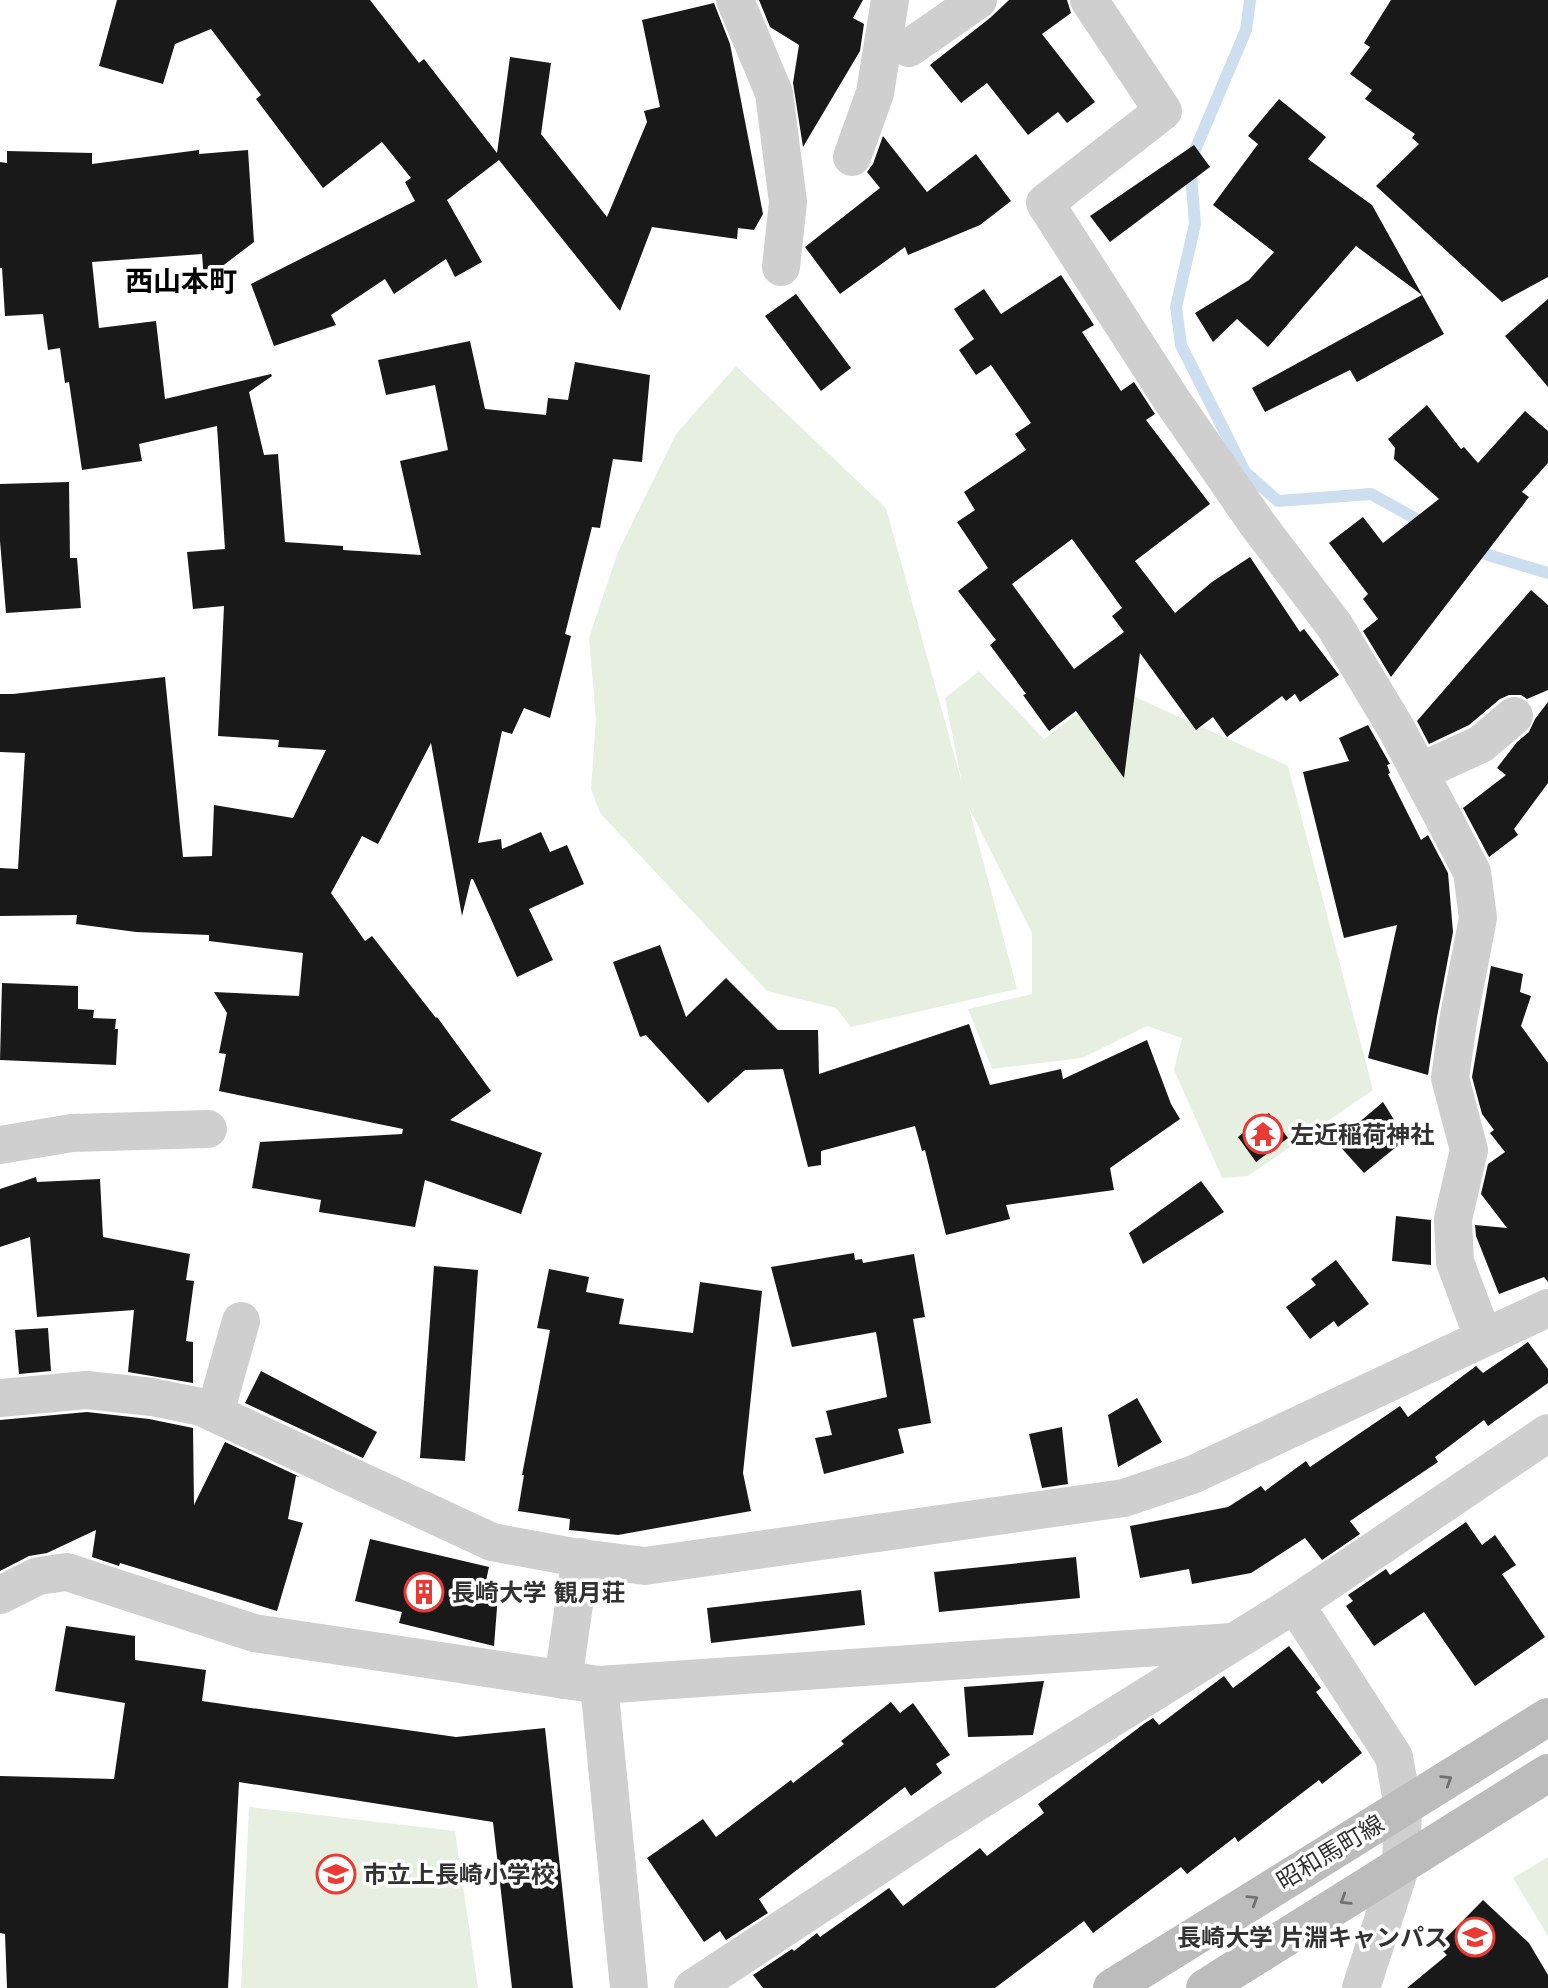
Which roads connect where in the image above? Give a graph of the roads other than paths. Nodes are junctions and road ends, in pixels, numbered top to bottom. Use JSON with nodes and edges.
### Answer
{"nodes":[{"id":1,"x":736,"y":0,"type":"edge"},
{"id":2,"x":890,"y":0,"type":"edge"},
{"id":3,"x":978,"y":0,"type":"edge"},
{"id":4,"x":1089,"y":0,"type":"edge"},
{"id":5,"x":909,"y":48,"type":"dead end"},
{"id":6,"x":852,"y":157,"type":"dead end"},
{"id":7,"x":781,"y":267,"type":"dead end"},
{"id":8,"x":1514,"y":716,"type":"dead end"},
{"id":9,"x":1420,"y":772,"type":"junction"},
{"id":10,"x":208,"y":1129,"type":"dead end"},
{"id":11,"x":0,"y":1145,"type":"edge"},
{"id":12,"x":1548,"y":1308,"type":"edge"},
{"id":13,"x":241,"y":1321,"type":"dead end"},
{"id":14,"x":1483,"y":1337,"type":"junction"},
{"id":15,"x":0,"y":1398,"type":"edge"},
{"id":16,"x":215,"y":1413,"type":"junction"},
{"id":17,"x":1548,"y":1433,"type":"edge"},
{"id":18,"x":581,"y":1557,"type":"junction"},
{"id":19,"x":0,"y":1595,"type":"edge"},
{"id":20,"x":1295,"y":1604,"type":"junction"},
{"id":21,"x":1232,"y":1642,"type":"junction"},
{"id":22,"x":581,"y":1683,"type":"junction"},
{"id":23,"x":1548,"y":1717,"type":"edge"},
{"id":24,"x":1548,"y":1773,"type":"edge"},
{"id":25,"x":1404,"y":1807,"type":"junction"},
{"id":26,"x":1401,"y":1864,"type":"junction"},
{"id":27,"x":629,"y":1988,"type":"edge"},
{"id":28,"x":693,"y":1988,"type":"edge"},
{"id":29,"x":1112,"y":1988,"type":"edge"},
{"id":30,"x":1205,"y":1988,"type":"edge"},
{"id":31,"x":1361,"y":1988,"type":"edge"}],
"edges":[{"from":1,"to":7,"type":"street"},
{"from":2,"to":6,"type":"street"},
{"from":3,"to":5,"type":"street"},
{"from":4,"to":9,"type":"street"},
{"from":8,"to":9,"type":"street"},
{"from":9,"to":14,"type":"street"},
{"from":10,"to":11,"type":"street"},
{"from":12,"to":14,"type":"street"},
{"from":13,"to":16,"type":"street"},
{"from":14,"to":18,"type":"street"},
{"from":15,"to":16,"type":"street"},
{"from":16,"to":18,"type":"street"},
{"from":17,"to":20,"type":"street"},
{"from":18,"to":22,"type":"street"},
{"from":19,"to":22,"type":"street"},
{"from":20,"to":21,"type":"street"},
{"from":20,"to":25,"type":"street"},
{"from":21,"to":22,"type":"street"},
{"from":21,"to":28,"type":"street"},
{"from":22,"to":27,"type":"street"},
{"from":25,"to":23,"type":"main road","name":"昭和馬町線","one_way":true},
{"from":24,"to":26,"type":"main road","name":"昭和馬町線"},
{"from":25,"to":26,"type":"street"},
{"from":29,"to":25,"type":"main road","name":"昭和馬町線","one_way":true},
{"from":26,"to":30,"type":"main road","name":"昭和馬町線","one_way":true},
{"from":26,"to":31,"type":"street"}]}
